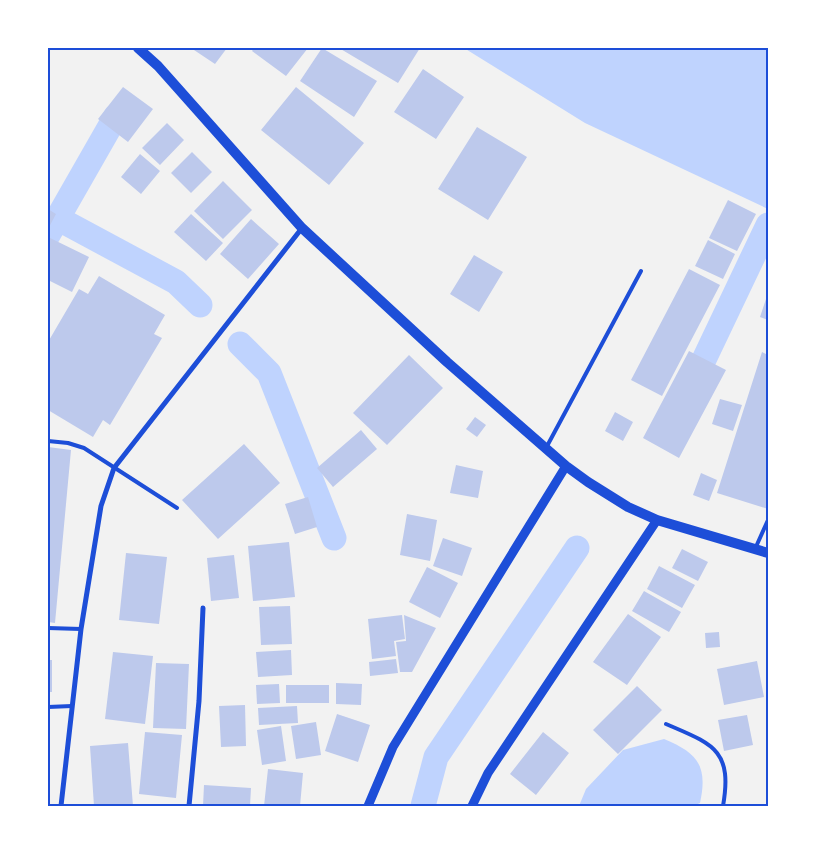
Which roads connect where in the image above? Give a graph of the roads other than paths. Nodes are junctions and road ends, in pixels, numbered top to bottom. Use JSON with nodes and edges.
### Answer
{"nodes":[{"id":1,"x":138,"y":48,"type":"edge"},
{"id":2,"x":302,"y":228,"type":"junction"},
{"id":3,"x":641,"y":272,"type":"dead end"},
{"id":4,"x":48,"y":441,"type":"edge"},
{"id":5,"x":546,"y":448,"type":"junction"},
{"id":6,"x":566,"y":466,"type":"junction"},
{"id":7,"x":114,"y":468,"type":"junction"},
{"id":8,"x":177,"y":508,"type":"dead end"},
{"id":9,"x":657,"y":520,"type":"junction"},
{"id":10,"x":768,"y":520,"type":"edge"},
{"id":11,"x":755,"y":548,"type":"junction"},
{"id":12,"x":768,"y":552,"type":"edge"},
{"id":13,"x":203,"y":608,"type":"dead end"},
{"id":14,"x":48,"y":628,"type":"edge"},
{"id":15,"x":81,"y":629,"type":"junction"},
{"id":16,"x":72,"y":706,"type":"junction"},
{"id":17,"x":48,"y":707,"type":"edge"},
{"id":18,"x":666,"y":724,"type":"dead end"},
{"id":19,"x":61,"y":806,"type":"edge"},
{"id":20,"x":189,"y":806,"type":"edge"},
{"id":21,"x":368,"y":806,"type":"edge"},
{"id":22,"x":472,"y":806,"type":"edge"},
{"id":23,"x":723,"y":806,"type":"edge"}],
"edges":[{"from":1,"to":2,"type":"main road"},
{"from":2,"to":5,"type":"main road"},
{"from":2,"to":7,"type":"street"},
{"from":3,"to":5,"type":"lane"},
{"from":4,"to":7,"type":"lane"},
{"from":5,"to":6,"type":"main road"},
{"from":6,"to":9,"type":"main road"},
{"from":6,"to":21,"type":"street"},
{"from":7,"to":8,"type":"lane"},
{"from":7,"to":15,"type":"street"},
{"from":9,"to":11,"type":"main road"},
{"from":9,"to":22,"type":"street"},
{"from":10,"to":11,"type":"lane"},
{"from":11,"to":12,"type":"main road"},
{"from":13,"to":20,"type":"street"},
{"from":14,"to":15,"type":"lane"},
{"from":15,"to":16,"type":"street"},
{"from":16,"to":17,"type":"lane"},
{"from":16,"to":19,"type":"street"},
{"from":18,"to":23,"type":"lane"}]}
